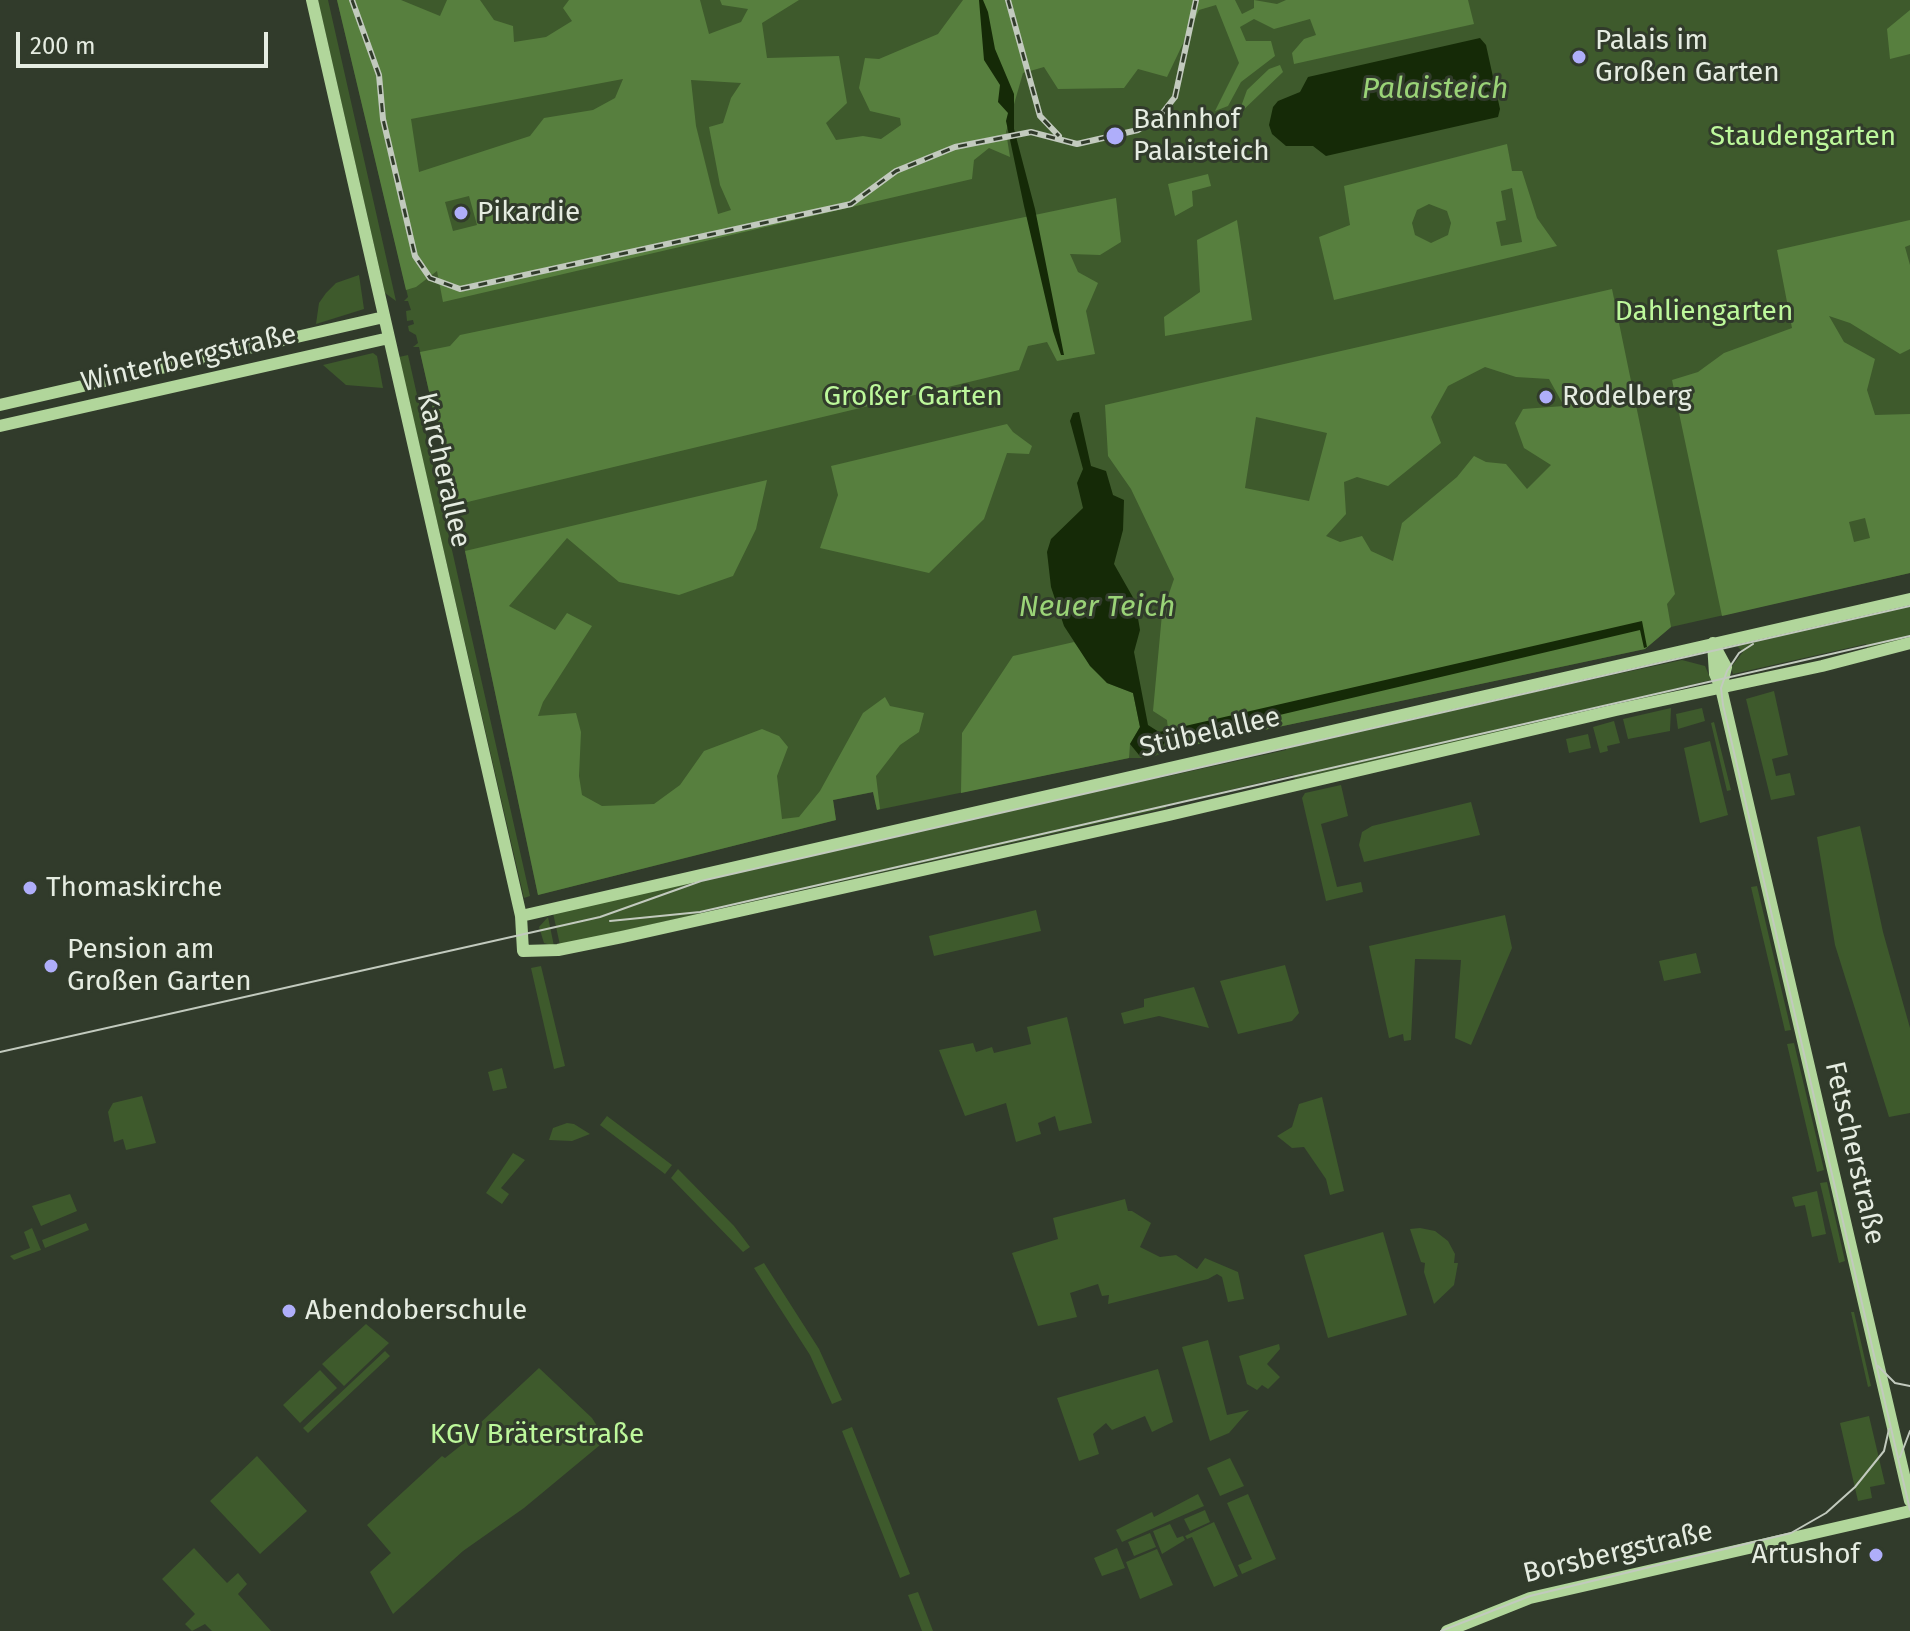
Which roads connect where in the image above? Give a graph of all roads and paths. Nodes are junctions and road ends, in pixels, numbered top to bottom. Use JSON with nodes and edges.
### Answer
{"nodes":[{"id":1,"x":312,"y":0,"type":"edge"},
{"id":2,"x":384,"y":317,"type":"junction"},
{"id":3,"x":389,"y":338,"type":"junction"},
{"id":4,"x":0,"y":405,"type":"edge"},
{"id":5,"x":0,"y":426,"type":"edge"},
{"id":6,"x":1910,"y":599,"type":"edge"},
{"id":7,"x":1713,"y":643,"type":"junction"},
{"id":8,"x":1910,"y":643,"type":"edge"},
{"id":9,"x":1721,"y":688,"type":"junction"},
{"id":10,"x":521,"y":916,"type":"junction"},
{"id":11,"x":1910,"y":1501,"type":"edge"},
{"id":12,"x":1910,"y":1511,"type":"edge"},
{"id":13,"x":1447,"y":1631,"type":"edge"}],
"edges":[{"from":1,"to":2,"type":"main road","name":"Karcherallee"},
{"from":2,"to":3,"type":"main road","name":"Karcherallee"},
{"from":2,"to":4,"type":"main road","name":"Winterbergstraße"},
{"from":3,"to":5,"type":"main road","name":"Winterbergstraße"},
{"from":3,"to":10,"type":"main road","name":"Karcherallee"},
{"from":6,"to":7,"type":"main road","name":"Stübelallee"},
{"from":7,"to":9,"type":"main road","name":"Fetscherstraße"},
{"from":7,"to":10,"type":"main road","name":"Stübelallee"},
{"from":8,"to":9,"type":"main road"},
{"from":9,"to":10,"type":"main road","name":"Karcherallee"},
{"from":9,"to":11,"type":"main road","name":"Fetscherstraße"},
{"from":12,"to":13,"type":"main road","name":"Borsbergstraße"}]}
